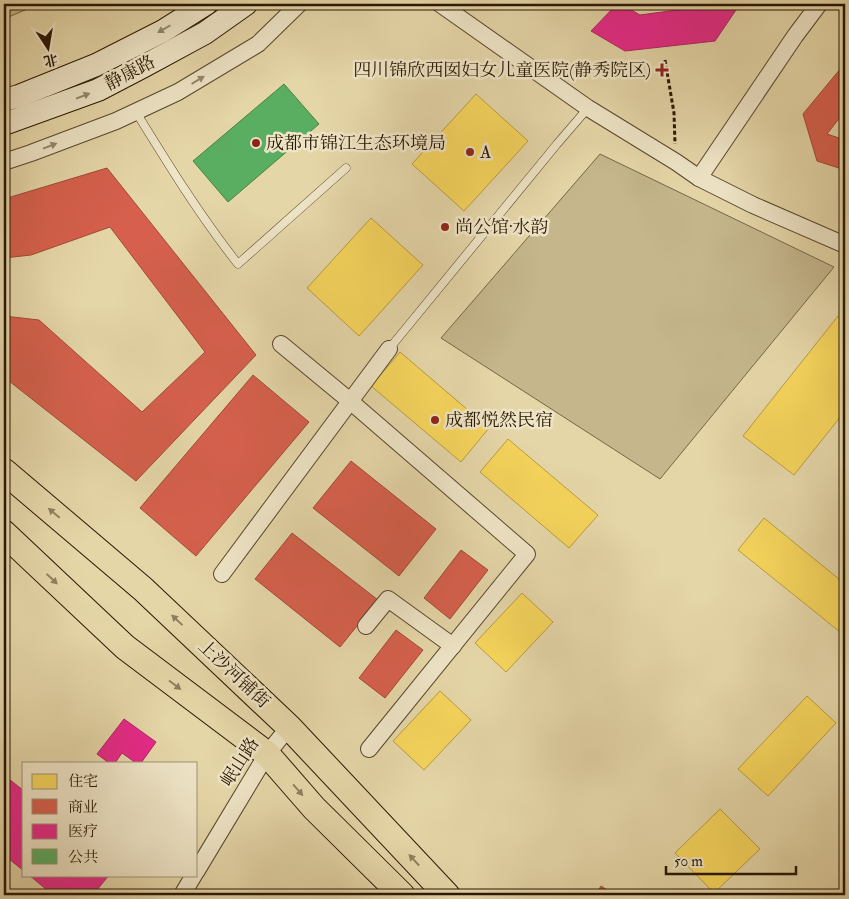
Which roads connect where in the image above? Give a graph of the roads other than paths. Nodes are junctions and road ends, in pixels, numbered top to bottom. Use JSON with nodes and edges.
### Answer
{"nodes":[{"id":1,"x":206,"y":4,"type":"edge"},
{"id":2,"x":246,"y":4,"type":"edge"},
{"id":3,"x":299,"y":4,"type":"edge"},
{"id":4,"x":440,"y":4,"type":"edge"},
{"id":5,"x":819,"y":4,"type":"edge"},
{"id":6,"x":4,"y":100,"type":"edge"},
{"id":7,"x":588,"y":108,"type":"junction"},
{"id":8,"x":136,"y":112,"type":"junction"},
{"id":9,"x":4,"y":124,"type":"edge"},
{"id":10,"x":4,"y":162,"type":"edge"},
{"id":11,"x":346,"y":168,"type":"dead end"},
{"id":12,"x":699,"y":178,"type":"junction"},
{"id":13,"x":845,"y":245,"type":"edge"},
{"id":14,"x":281,"y":344,"type":"dead end"},
{"id":15,"x":389,"y":349,"type":"joint"},
{"id":16,"x":350,"y":401,"type":"junction"},
{"id":17,"x":4,"y":471,"type":"edge"},
{"id":18,"x":4,"y":533,"type":"edge"},
{"id":19,"x":222,"y":574,"type":"dead end"},
{"id":20,"x":366,"y":626,"type":"dead end"},
{"id":21,"x":453,"y":646,"type":"junction"},
{"id":22,"x":289,"y":727,"type":"junction"},
{"id":23,"x":369,"y":750,"type":"dead end"},
{"id":24,"x":267,"y":754,"type":"junction"},
{"id":25,"x":198,"y":869,"type":"edge"},
{"id":26,"x":193,"y":876,"type":"edge"},
{"id":27,"x":182,"y":895,"type":"edge"},
{"id":28,"x":402,"y":895,"type":"edge"},
{"id":29,"x":447,"y":895,"type":"edge"}],
"edges":[{"from":1,"to":6,"type":"main road","name":"静康路","one_way":true},
{"from":9,"to":2,"type":"main road","name":"静康路","one_way":true},
{"from":8,"to":3,"type":"street","one_way":true},
{"from":4,"to":7,"type":"street"},
{"from":5,"to":12,"type":"street"},
{"from":7,"to":12,"type":"street"},
{"from":7,"to":15,"type":"lane"},
{"from":10,"to":8,"type":"street","one_way":true},
{"from":8,"to":11,"type":"lane"},
{"from":12,"to":13,"type":"street"},
{"from":14,"to":16,"type":"street"},
{"from":15,"to":16,"type":"street"},
{"from":16,"to":19,"type":"street"},
{"from":16,"to":21,"type":"street"},
{"from":22,"to":17,"type":"main road","name":"上沙河铺街","one_way":true},
{"from":18,"to":24,"type":"main road","one_way":true},
{"from":20,"to":21,"type":"street"},
{"from":21,"to":23,"type":"street"},
{"from":22,"to":24,"type":"street","name":"岷山路"},
{"from":29,"to":22,"type":"main road","name":"上沙河铺街","one_way":true},
{"from":24,"to":25,"type":"street","name":"岷山路"},
{"from":24,"to":28,"type":"main road","one_way":true},
{"from":26,"to":27,"type":"street"}]}
